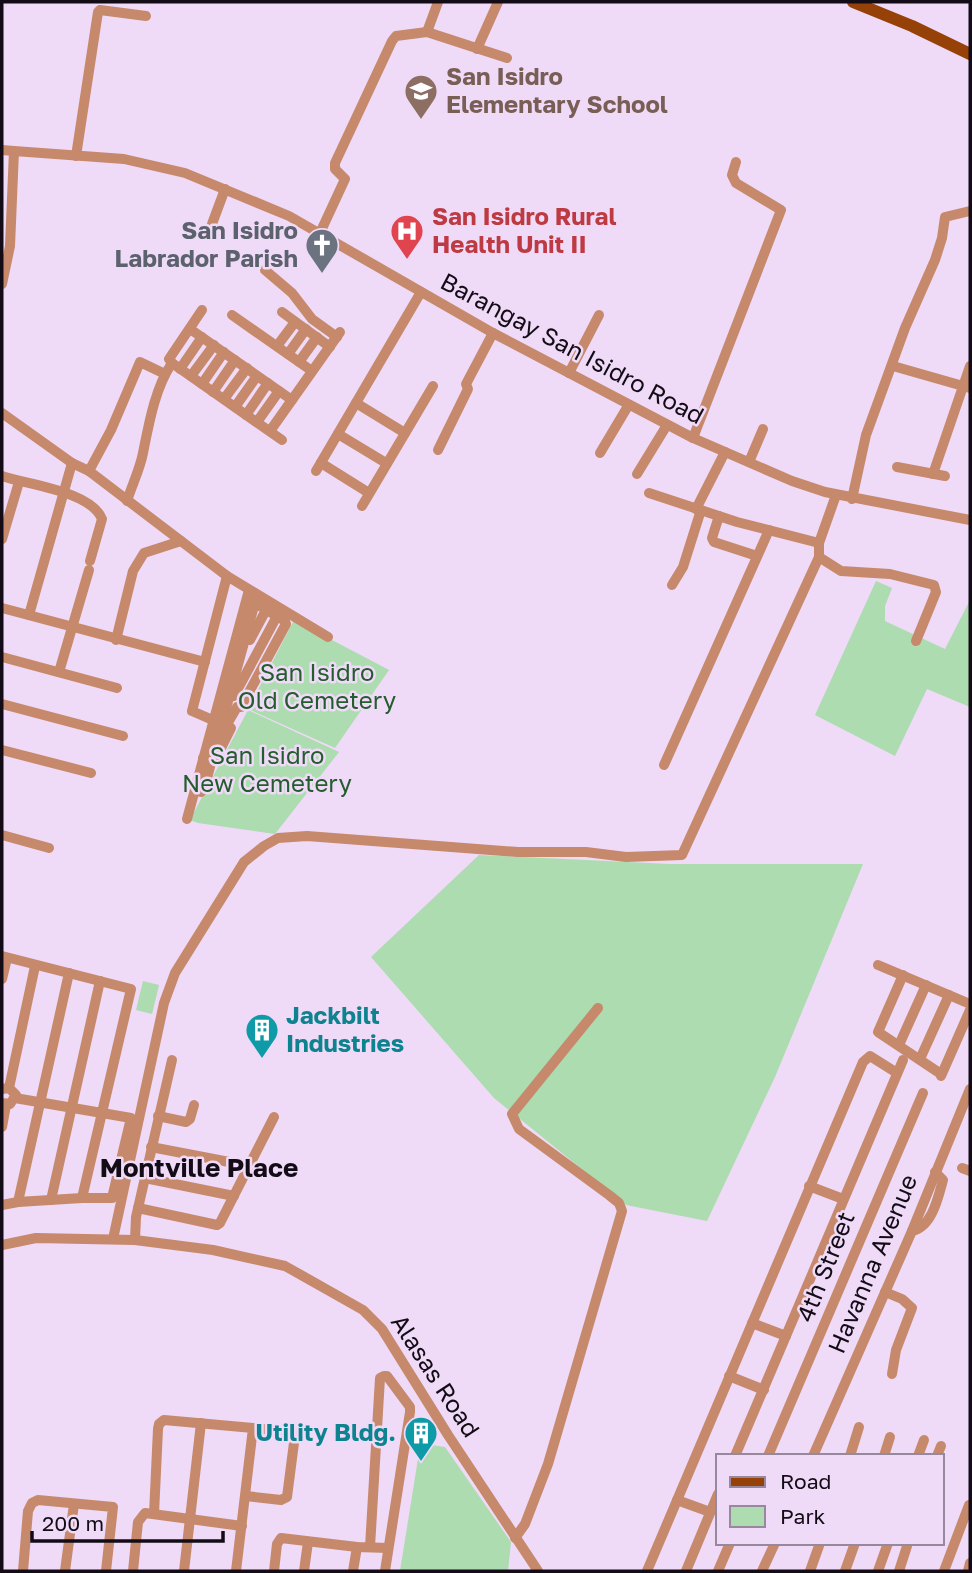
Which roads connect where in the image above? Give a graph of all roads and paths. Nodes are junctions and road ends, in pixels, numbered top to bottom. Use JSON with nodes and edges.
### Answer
{"nodes":[{"id":1,"x":438,"y":2,"type":"edge"},
{"id":2,"x":498,"y":2,"type":"edge"},
{"id":3,"x":853,"y":2,"type":"edge"},
{"id":4,"x":146,"y":16,"type":"dead end"},
{"id":5,"x":428,"y":32,"type":"junction"},
{"id":6,"x":477,"y":48,"type":"junction"},
{"id":7,"x":970,"y":54,"type":"edge"},
{"id":8,"x":507,"y":58,"type":"dead end"},
{"id":9,"x":2,"y":150,"type":"edge"},
{"id":10,"x":14,"y":151,"type":"junction"},
{"id":11,"x":76,"y":156,"type":"junction"},
{"id":12,"x":736,"y":162,"type":"dead end"},
{"id":13,"x":225,"y":189,"type":"junction"},
{"id":14,"x":970,"y":211,"type":"edge"},
{"id":15,"x":212,"y":225,"type":"dead end"},
{"id":16,"x":320,"y":233,"type":"junction"},
{"id":17,"x":6,"y":234,"type":"edge"},
{"id":18,"x":265,"y":270,"type":"dead end"},
{"id":19,"x":2,"y":284,"type":"edge"},
{"id":20,"x":421,"y":292,"type":"junction"},
{"id":21,"x":202,"y":310,"type":"dead end"},
{"id":22,"x":282,"y":312,"type":"dead end"},
{"id":23,"x":232,"y":315,"type":"dead end"},
{"id":24,"x":599,"y":315,"type":"dead end"},
{"id":25,"x":295,"y":321,"type":"junction"},
{"id":26,"x":190,"y":328,"type":"junction"},
{"id":27,"x":306,"y":330,"type":"junction"},
{"id":28,"x":492,"y":334,"type":"junction"},
{"id":29,"x":202,"y":337,"type":"junction"},
{"id":30,"x":317,"y":337,"type":"junction"},
{"id":31,"x":214,"y":345,"type":"junction"},
{"id":32,"x":277,"y":346,"type":"junction"},
{"id":33,"x":330,"y":347,"type":"junction"},
{"id":34,"x":224,"y":352,"type":"junction"},
{"id":35,"x":288,"y":354,"type":"junction"},
{"id":36,"x":235,"y":360,"type":"junction"},
{"id":37,"x":299,"y":362,"type":"junction"},
{"id":38,"x":176,"y":366,"type":"junction"},
{"id":39,"x":893,"y":366,"type":"junction"},
{"id":40,"x":970,"y":366,"type":"edge"},
{"id":41,"x":247,"y":368,"type":"junction"},
{"id":42,"x":312,"y":371,"type":"junction"},
{"id":43,"x":569,"y":373,"type":"junction"},
{"id":44,"x":165,"y":374,"type":"junction"},
{"id":45,"x":191,"y":376,"type":"junction"},
{"id":46,"x":257,"y":376,"type":"junction"},
{"id":47,"x":268,"y":383,"type":"junction"},
{"id":48,"x":202,"y":384,"type":"junction"},
{"id":49,"x":433,"y":386,"type":"dead end"},
{"id":50,"x":967,"y":387,"type":"edge"},
{"id":51,"x":279,"y":391,"type":"junction"},
{"id":52,"x":213,"y":392,"type":"junction"},
{"id":53,"x":224,"y":399,"type":"junction"},
{"id":54,"x":292,"y":400,"type":"junction"},
{"id":55,"x":356,"y":403,"type":"junction"},
{"id":56,"x":628,"y":406,"type":"junction"},
{"id":57,"x":235,"y":407,"type":"junction"},
{"id":58,"x":2,"y":413,"type":"edge"},
{"id":59,"x":246,"y":415,"type":"junction"},
{"id":60,"x":257,"y":422,"type":"junction"},
{"id":61,"x":667,"y":425,"type":"junction"},
{"id":62,"x":763,"y":429,"type":"dead end"},
{"id":63,"x":270,"y":431,"type":"junction"},
{"id":64,"x":405,"y":433,"type":"junction"},
{"id":65,"x":338,"y":434,"type":"junction"},
{"id":66,"x":693,"y":438,"type":"junction"},
{"id":67,"x":282,"y":440,"type":"dead end"},
{"id":68,"x":438,"y":450,"type":"dead end"},
{"id":69,"x":725,"y":452,"type":"junction"},
{"id":70,"x":600,"y":453,"type":"dead end"},
{"id":71,"x":749,"y":462,"type":"junction"},
{"id":72,"x":72,"y":463,"type":"junction"},
{"id":73,"x":386,"y":463,"type":"junction"},
{"id":74,"x":897,"y":467,"type":"dead end"},
{"id":75,"x":89,"y":471,"type":"junction"},
{"id":76,"x":638,"y":474,"type":"dead end"},
{"id":77,"x":933,"y":474,"type":"junction"},
{"id":78,"x":2,"y":476,"type":"edge"},
{"id":79,"x":945,"y":476,"type":"dead end"},
{"id":80,"x":19,"y":482,"type":"junction"},
{"id":81,"x":62,"y":492,"type":"junction"},
{"id":82,"x":649,"y":493,"type":"dead end"},
{"id":83,"x":369,"y":494,"type":"junction"},
{"id":84,"x":836,"y":495,"type":"junction"},
{"id":85,"x":852,"y":499,"type":"junction"},
{"id":86,"x":127,"y":501,"type":"junction"},
{"id":87,"x":362,"y":506,"type":"dead end"},
{"id":88,"x":698,"y":510,"type":"junction"},
{"id":89,"x":719,"y":516,"type":"junction"},
{"id":90,"x":970,"y":520,"type":"edge"},
{"id":91,"x":769,"y":530,"type":"junction"},
{"id":92,"x":2,"y":539,"type":"edge"},
{"id":93,"x":181,"y":541,"type":"junction"},
{"id":94,"x":819,"y":543,"type":"junction"},
{"id":95,"x":757,"y":556,"type":"junction"},
{"id":96,"x":820,"y":557,"type":"junction"},
{"id":97,"x":227,"y":576,"type":"junction"},
{"id":98,"x":672,"y":584,"type":"dead end"},
{"id":99,"x":254,"y":596,"type":"junction"},
{"id":100,"x":2,"y":608,"type":"edge"},
{"id":101,"x":266,"y":610,"type":"junction"},
{"id":102,"x":29,"y":615,"type":"junction"},
{"id":103,"x":277,"y":616,"type":"junction"},
{"id":104,"x":73,"y":628,"type":"junction"},
{"id":105,"x":328,"y":637,"type":"dead end"},
{"id":106,"x":116,"y":640,"type":"junction"},
{"id":107,"x":916,"y":641,"type":"dead end"},
{"id":108,"x":242,"y":655,"type":"junction"},
{"id":109,"x":2,"y":657,"type":"edge"},
{"id":110,"x":205,"y":662,"type":"junction"},
{"id":111,"x":59,"y":672,"type":"junction"},
{"id":112,"x":260,"y":672,"type":"junction"},
{"id":113,"x":233,"y":682,"type":"junction"},
{"id":114,"x":117,"y":688,"type":"dead end"},
{"id":115,"x":252,"y":688,"type":"junction"},
{"id":116,"x":2,"y":704,"type":"edge"},
{"id":117,"x":222,"y":721,"type":"junction"},
{"id":118,"x":123,"y":737,"type":"dead end"},
{"id":119,"x":2,"y":750,"type":"edge"},
{"id":120,"x":207,"y":759,"type":"junction"},
{"id":121,"x":664,"y":765,"type":"dead end"},
{"id":122,"x":91,"y":774,"type":"dead end"},
{"id":123,"x":187,"y":819,"type":"dead end"},
{"id":124,"x":2,"y":835,"type":"edge"},
{"id":125,"x":49,"y":848,"type":"dead end"},
{"id":126,"x":4,"y":957,"type":"edge"},
{"id":127,"x":878,"y":965,"type":"dead end"},
{"id":128,"x":35,"y":966,"type":"junction"},
{"id":129,"x":69,"y":973,"type":"junction"},
{"id":130,"x":903,"y":975,"type":"junction"},
{"id":131,"x":2,"y":979,"type":"edge"},
{"id":132,"x":100,"y":981,"type":"junction"},
{"id":133,"x":926,"y":985,"type":"junction"},
{"id":134,"x":949,"y":995,"type":"junction"},
{"id":135,"x":970,"y":1004,"type":"edge"},
{"id":136,"x":598,"y":1008,"type":"dead end"},
{"id":137,"x":970,"y":1010,"type":"edge"},
{"id":138,"x":899,"y":1045,"type":"junction"},
{"id":139,"x":920,"y":1059,"type":"junction"},
{"id":140,"x":172,"y":1060,"type":"dead end"},
{"id":141,"x":903,"y":1060,"type":"dead end"},
{"id":142,"x":897,"y":1073,"type":"junction"},
{"id":143,"x":5,"y":1089,"type":"edge"},
{"id":144,"x":970,"y":1089,"type":"edge"},
{"id":145,"x":923,"y":1093,"type":"dead end"},
{"id":146,"x":8,"y":1102,"type":"edge"},
{"id":147,"x":40,"y":1103,"type":"junction"},
{"id":148,"x":194,"y":1105,"type":"dead end"},
{"id":149,"x":72,"y":1107,"type":"junction"},
{"id":150,"x":101,"y":1112,"type":"junction"},
{"id":151,"x":158,"y":1116,"type":"junction"},
{"id":152,"x":275,"y":1116,"type":"dead end"},
{"id":153,"x":2,"y":1127,"type":"edge"},
{"id":154,"x":151,"y":1147,"type":"junction"},
{"id":155,"x":250,"y":1166,"type":"junction"},
{"id":156,"x":145,"y":1178,"type":"junction"},
{"id":157,"x":809,"y":1186,"type":"junction"},
{"id":158,"x":234,"y":1196,"type":"junction"},
{"id":159,"x":82,"y":1199,"type":"junction"},
{"id":160,"x":843,"y":1199,"type":"junction"},
{"id":161,"x":51,"y":1200,"type":"junction"},
{"id":162,"x":18,"y":1202,"type":"junction"},
{"id":163,"x":2,"y":1205,"type":"edge"},
{"id":164,"x":138,"y":1208,"type":"junction"},
{"id":165,"x":113,"y":1239,"type":"junction"},
{"id":166,"x":135,"y":1240,"type":"junction"},
{"id":167,"x":2,"y":1245,"type":"edge"},
{"id":168,"x":885,"y":1292,"type":"junction"},
{"id":169,"x":752,"y":1323,"type":"junction"},
{"id":170,"x":786,"y":1336,"type":"junction"},
{"id":171,"x":892,"y":1374,"type":"dead end"},
{"id":172,"x":729,"y":1376,"type":"junction"},
{"id":173,"x":764,"y":1390,"type":"junction"},
{"id":174,"x":201,"y":1423,"type":"junction"},
{"id":175,"x":859,"y":1427,"type":"dead end"},
{"id":176,"x":253,"y":1428,"type":"junction"},
{"id":177,"x":890,"y":1437,"type":"dead end"},
{"id":178,"x":923,"y":1440,"type":"dead end"},
{"id":179,"x":736,"y":1454,"type":"edge"},
{"id":180,"x":769,"y":1454,"type":"edge"},
{"id":181,"x":814,"y":1454,"type":"edge"},
{"id":182,"x":851,"y":1454,"type":"edge"},
{"id":183,"x":885,"y":1454,"type":"edge"},
{"id":184,"x":919,"y":1454,"type":"edge"},
{"id":185,"x":246,"y":1496,"type":"junction"},
{"id":186,"x":716,"y":1498,"type":"edge"},
{"id":187,"x":677,"y":1500,"type":"junction"},
{"id":188,"x":74,"y":1504,"type":"junction"},
{"id":189,"x":969,"y":1505,"type":"edge"},
{"id":190,"x":710,"y":1512,"type":"junction"},
{"id":191,"x":154,"y":1514,"type":"junction"},
{"id":192,"x":190,"y":1519,"type":"junction"},
{"id":193,"x":242,"y":1526,"type":"junction"},
{"id":194,"x":515,"y":1538,"type":"junction"},
{"id":195,"x":308,"y":1542,"type":"junction"},
{"id":196,"x":729,"y":1545,"type":"edge"},
{"id":197,"x":774,"y":1545,"type":"edge"},
{"id":198,"x":819,"y":1545,"type":"edge"},
{"id":199,"x":854,"y":1545,"type":"edge"},
{"id":200,"x":887,"y":1545,"type":"edge"},
{"id":201,"x":907,"y":1545,"type":"edge"},
{"id":202,"x":357,"y":1547,"type":"junction"},
{"id":203,"x":370,"y":1547,"type":"junction"},
{"id":204,"x":388,"y":1548,"type":"junction"},
{"id":205,"x":970,"y":1563,"type":"edge"},
{"id":206,"x":23,"y":1571,"type":"edge"},
{"id":207,"x":65,"y":1571,"type":"edge"},
{"id":208,"x":106,"y":1571,"type":"edge"},
{"id":209,"x":132,"y":1571,"type":"edge"},
{"id":210,"x":184,"y":1571,"type":"edge"},
{"id":211,"x":236,"y":1571,"type":"edge"},
{"id":212,"x":274,"y":1571,"type":"edge"},
{"id":213,"x":304,"y":1571,"type":"edge"},
{"id":214,"x":353,"y":1571,"type":"edge"},
{"id":215,"x":385,"y":1571,"type":"edge"},
{"id":216,"x":538,"y":1571,"type":"edge"},
{"id":217,"x":647,"y":1571,"type":"edge"},
{"id":218,"x":686,"y":1571,"type":"edge"},
{"id":219,"x":718,"y":1571,"type":"edge"},
{"id":220,"x":762,"y":1571,"type":"edge"},
{"id":221,"x":810,"y":1571,"type":"edge"},
{"id":222,"x":845,"y":1571,"type":"edge"},
{"id":223,"x":878,"y":1571,"type":"edge"},
{"id":224,"x":899,"y":1571,"type":"edge"},
{"id":225,"x":944,"y":1571,"type":"edge"},
{"id":226,"x":968,"y":1571,"type":"edge"}],
"edges":[{"from":1,"to":5,"type":"street"},
{"from":2,"to":6,"type":"street"},
{"from":3,"to":7,"type":"main road"},
{"from":4,"to":11,"type":"street"},
{"from":5,"to":6,"type":"street"},
{"from":5,"to":16,"type":"street"},
{"from":6,"to":8,"type":"street"},
{"from":9,"to":10,"type":"street","name":"Barangay San Isidro Road"},
{"from":10,"to":11,"type":"street","name":"Barangay San Isidro Road"},
{"from":10,"to":17,"type":"street"},
{"from":11,"to":13,"type":"street","name":"Barangay San Isidro Road"},
{"from":12,"to":66,"type":"street"},
{"from":13,"to":15,"type":"street"},
{"from":13,"to":16,"type":"street","name":"Barangay San Isidro Road"},
{"from":14,"to":39,"type":"street"},
{"from":16,"to":20,"type":"street","name":"Barangay San Isidro Road"},
{"from":17,"to":19,"type":"street"},
{"from":18,"to":33,"type":"street"},
{"from":20,"to":28,"type":"street","name":"Barangay San Isidro Road"},
{"from":20,"to":55,"type":"street"},
{"from":21,"to":26,"type":"street"},
{"from":22,"to":25,"type":"street"},
{"from":23,"to":32,"type":"street"},
{"from":24,"to":43,"type":"street"},
{"from":25,"to":27,"type":"street"},
{"from":25,"to":32,"type":"street"},
{"from":26,"to":29,"type":"street"},
{"from":26,"to":38,"type":"street"},
{"from":27,"to":30,"type":"street"},
{"from":27,"to":35,"type":"street"},
{"from":28,"to":43,"type":"street","name":"Barangay San Isidro Road"},
{"from":28,"to":68,"type":"street"},
{"from":29,"to":31,"type":"street"},
{"from":29,"to":38,"type":"street"},
{"from":30,"to":33,"type":"street"},
{"from":30,"to":37,"type":"street"},
{"from":31,"to":34,"type":"street"},
{"from":31,"to":45,"type":"street"},
{"from":32,"to":35,"type":"street"},
{"from":33,"to":42,"type":"street"},
{"from":34,"to":36,"type":"street"},
{"from":34,"to":48,"type":"street"},
{"from":35,"to":37,"type":"street"},
{"from":36,"to":41,"type":"street"},
{"from":36,"to":52,"type":"street"},
{"from":37,"to":42,"type":"street"},
{"from":38,"to":44,"type":"street"},
{"from":38,"to":45,"type":"street"},
{"from":39,"to":50,"type":"street"},
{"from":39,"to":85,"type":"street"},
{"from":40,"to":50,"type":"street"},
{"from":41,"to":46,"type":"street"},
{"from":41,"to":53,"type":"street"},
{"from":42,"to":54,"type":"street"},
{"from":43,"to":56,"type":"street","name":"Barangay San Isidro Road"},
{"from":44,"to":75,"type":"street"},
{"from":44,"to":86,"type":"street"},
{"from":45,"to":48,"type":"street"},
{"from":46,"to":47,"type":"street"},
{"from":46,"to":57,"type":"street"},
{"from":47,"to":51,"type":"street"},
{"from":47,"to":59,"type":"street"},
{"from":48,"to":52,"type":"street"},
{"from":49,"to":64,"type":"street"},
{"from":50,"to":77,"type":"street"},
{"from":51,"to":54,"type":"street"},
{"from":51,"to":60,"type":"street"},
{"from":52,"to":53,"type":"street"},
{"from":53,"to":57,"type":"street"},
{"from":54,"to":63,"type":"street"},
{"from":55,"to":64,"type":"street"},
{"from":55,"to":65,"type":"street"},
{"from":56,"to":61,"type":"street","name":"Barangay San Isidro Road"},
{"from":56,"to":70,"type":"street"},
{"from":57,"to":59,"type":"street"},
{"from":58,"to":72,"type":"street"},
{"from":59,"to":60,"type":"street"},
{"from":60,"to":63,"type":"street"},
{"from":61,"to":66,"type":"street","name":"Barangay San Isidro Road"},
{"from":61,"to":76,"type":"street"},
{"from":62,"to":71,"type":"street"},
{"from":63,"to":67,"type":"street"},
{"from":64,"to":73,"type":"street"},
{"from":65,"to":73,"type":"street"},
{"from":65,"to":83,"type":"street"},
{"from":66,"to":69,"type":"street","name":"Barangay San Isidro Road"},
{"from":69,"to":71,"type":"street","name":"Barangay San Isidro Road"},
{"from":69,"to":88,"type":"street"},
{"from":71,"to":84,"type":"street","name":"Barangay San Isidro Road"},
{"from":72,"to":75,"type":"street"},
{"from":72,"to":81,"type":"street"},
{"from":73,"to":83,"type":"street"},
{"from":74,"to":77,"type":"street"},
{"from":75,"to":86,"type":"street"},
{"from":77,"to":79,"type":"street"},
{"from":78,"to":80,"type":"street"},
{"from":80,"to":81,"type":"street"},
{"from":80,"to":92,"type":"street"},
{"from":81,"to":102,"type":"street"},
{"from":81,"to":104,"type":"street"},
{"from":82,"to":88,"type":"street"},
{"from":83,"to":87,"type":"street"},
{"from":84,"to":85,"type":"street","name":"Barangay San Isidro Road"},
{"from":84,"to":94,"type":"street"},
{"from":85,"to":90,"type":"street","name":"Barangay San Isidro Road"},
{"from":86,"to":93,"type":"street"},
{"from":88,"to":89,"type":"street"},
{"from":88,"to":98,"type":"street"},
{"from":89,"to":91,"type":"street"},
{"from":89,"to":95,"type":"street"},
{"from":91,"to":94,"type":"street"},
{"from":91,"to":95,"type":"street"},
{"from":93,"to":97,"type":"street"},
{"from":93,"to":106,"type":"street"},
{"from":94,"to":96,"type":"street"},
{"from":95,"to":121,"type":"street"},
{"from":96,"to":107,"type":"street"},
{"from":96,"to":165,"type":"street"},
{"from":97,"to":99,"type":"street"},
{"from":97,"to":110,"type":"street"},
{"from":99,"to":101,"type":"street"},
{"from":99,"to":105,"type":"street"},
{"from":99,"to":108,"type":"street"},
{"from":100,"to":102,"type":"street"},
{"from":101,"to":103,"type":"street"},
{"from":101,"to":108,"type":"street"},
{"from":102,"to":104,"type":"street"},
{"from":103,"to":108,"type":"street"},
{"from":103,"to":112,"type":"street"},
{"from":104,"to":106,"type":"street"},
{"from":104,"to":111,"type":"street"},
{"from":106,"to":110,"type":"street"},
{"from":108,"to":112,"type":"street"},
{"from":108,"to":113,"type":"street"},
{"from":108,"to":113,"type":"street"},
{"from":109,"to":111,"type":"street"},
{"from":110,"to":117,"type":"street"},
{"from":111,"to":114,"type":"street"},
{"from":112,"to":115,"type":"street"},
{"from":113,"to":115,"type":"street"},
{"from":113,"to":117,"type":"street"},
{"from":113,"to":117,"type":"street"},
{"from":115,"to":117,"type":"street"},
{"from":116,"to":118,"type":"street"},
{"from":117,"to":120,"type":"street"},
{"from":117,"to":120,"type":"street"},
{"from":119,"to":122,"type":"street"},
{"from":120,"to":123,"type":"street"},
{"from":124,"to":125,"type":"street"},
{"from":126,"to":128,"type":"street"},
{"from":126,"to":131,"type":"street"},
{"from":127,"to":130,"type":"street"},
{"from":128,"to":129,"type":"street"},
{"from":128,"to":143,"type":"street"},
{"from":129,"to":132,"type":"street"},
{"from":129,"to":147,"type":"street"},
{"from":130,"to":133,"type":"street"},
{"from":130,"to":138,"type":"street"},
{"from":132,"to":149,"type":"street"},
{"from":132,"to":150,"type":"street"},
{"from":133,"to":134,"type":"street"},
{"from":133,"to":138,"type":"street"},
{"from":134,"to":135,"type":"street"},
{"from":134,"to":139,"type":"street"},
{"from":136,"to":194,"type":"street"},
{"from":137,"to":139,"type":"street"},
{"from":138,"to":139,"type":"street"},
{"from":140,"to":151,"type":"street"},
{"from":141,"to":142,"type":"street"},
{"from":142,"to":157,"type":"street"},
{"from":142,"to":160,"type":"street"},
{"from":143,"to":146,"type":"street"},
{"from":144,"to":168,"type":"street","name":"Havanna Avenue"},
{"from":145,"to":180,"type":"street","name":"4th Street"},
{"from":146,"to":147,"type":"street"},
{"from":146,"to":153,"type":"street"},
{"from":147,"to":149,"type":"street"},
{"from":147,"to":162,"type":"street"},
{"from":148,"to":151,"type":"street"},
{"from":149,"to":150,"type":"street"},
{"from":149,"to":161,"type":"street"},
{"from":150,"to":159,"type":"street"},
{"from":150,"to":159,"type":"street"},
{"from":151,"to":154,"type":"street"},
{"from":152,"to":155,"type":"street"},
{"from":154,"to":155,"type":"street"},
{"from":154,"to":156,"type":"street"},
{"from":155,"to":158,"type":"street"},
{"from":156,"to":158,"type":"street"},
{"from":156,"to":164,"type":"street"},
{"from":157,"to":160,"type":"street"},
{"from":157,"to":169,"type":"street"},
{"from":158,"to":164,"type":"street"},
{"from":159,"to":161,"type":"street"},
{"from":160,"to":170,"type":"street"},
{"from":161,"to":162,"type":"street"},
{"from":162,"to":163,"type":"street"},
{"from":164,"to":166,"type":"street"},
{"from":165,"to":166,"type":"street","name":"Alasas Road"},
{"from":165,"to":167,"type":"street","name":"Alasas Road"},
{"from":166,"to":194,"type":"street","name":"Alasas Road"},
{"from":168,"to":171,"type":"street"},
{"from":168,"to":181,"type":"street","name":"Havanna Avenue"},
{"from":169,"to":170,"type":"street"},
{"from":169,"to":172,"type":"street"},
{"from":170,"to":173,"type":"street"},
{"from":172,"to":173,"type":"street"},
{"from":172,"to":187,"type":"street"},
{"from":173,"to":179,"type":"street"},
{"from":174,"to":176,"type":"street"},
{"from":174,"to":191,"type":"street"},
{"from":174,"to":192,"type":"street"},
{"from":175,"to":182,"type":"street"},
{"from":176,"to":185,"type":"street"},
{"from":176,"to":185,"type":"street"},
{"from":177,"to":183,"type":"street"},
{"from":178,"to":184,"type":"street"},
{"from":185,"to":193,"type":"street"},
{"from":186,"to":190,"type":"street"},
{"from":187,"to":190,"type":"street"},
{"from":187,"to":217,"type":"street"},
{"from":188,"to":206,"type":"street"},
{"from":188,"to":207,"type":"street"},
{"from":188,"to":208,"type":"street"},
{"from":189,"to":225,"type":"street"},
{"from":190,"to":218,"type":"street"},
{"from":191,"to":192,"type":"street"},
{"from":191,"to":209,"type":"street"},
{"from":192,"to":193,"type":"street"},
{"from":192,"to":210,"type":"street"},
{"from":193,"to":211,"type":"street"},
{"from":194,"to":216,"type":"street","name":"Alasas Road"},
{"from":195,"to":202,"type":"street"},
{"from":195,"to":212,"type":"street"},
{"from":195,"to":213,"type":"street"},
{"from":196,"to":219,"type":"street"},
{"from":197,"to":220,"type":"street"},
{"from":198,"to":221,"type":"street"},
{"from":199,"to":222,"type":"street"},
{"from":200,"to":223,"type":"street"},
{"from":201,"to":224,"type":"street"},
{"from":202,"to":203,"type":"street"},
{"from":202,"to":214,"type":"street"},
{"from":203,"to":204,"type":"street"},
{"from":203,"to":204,"type":"street"},
{"from":204,"to":215,"type":"street"},
{"from":205,"to":226,"type":"street"}]}
